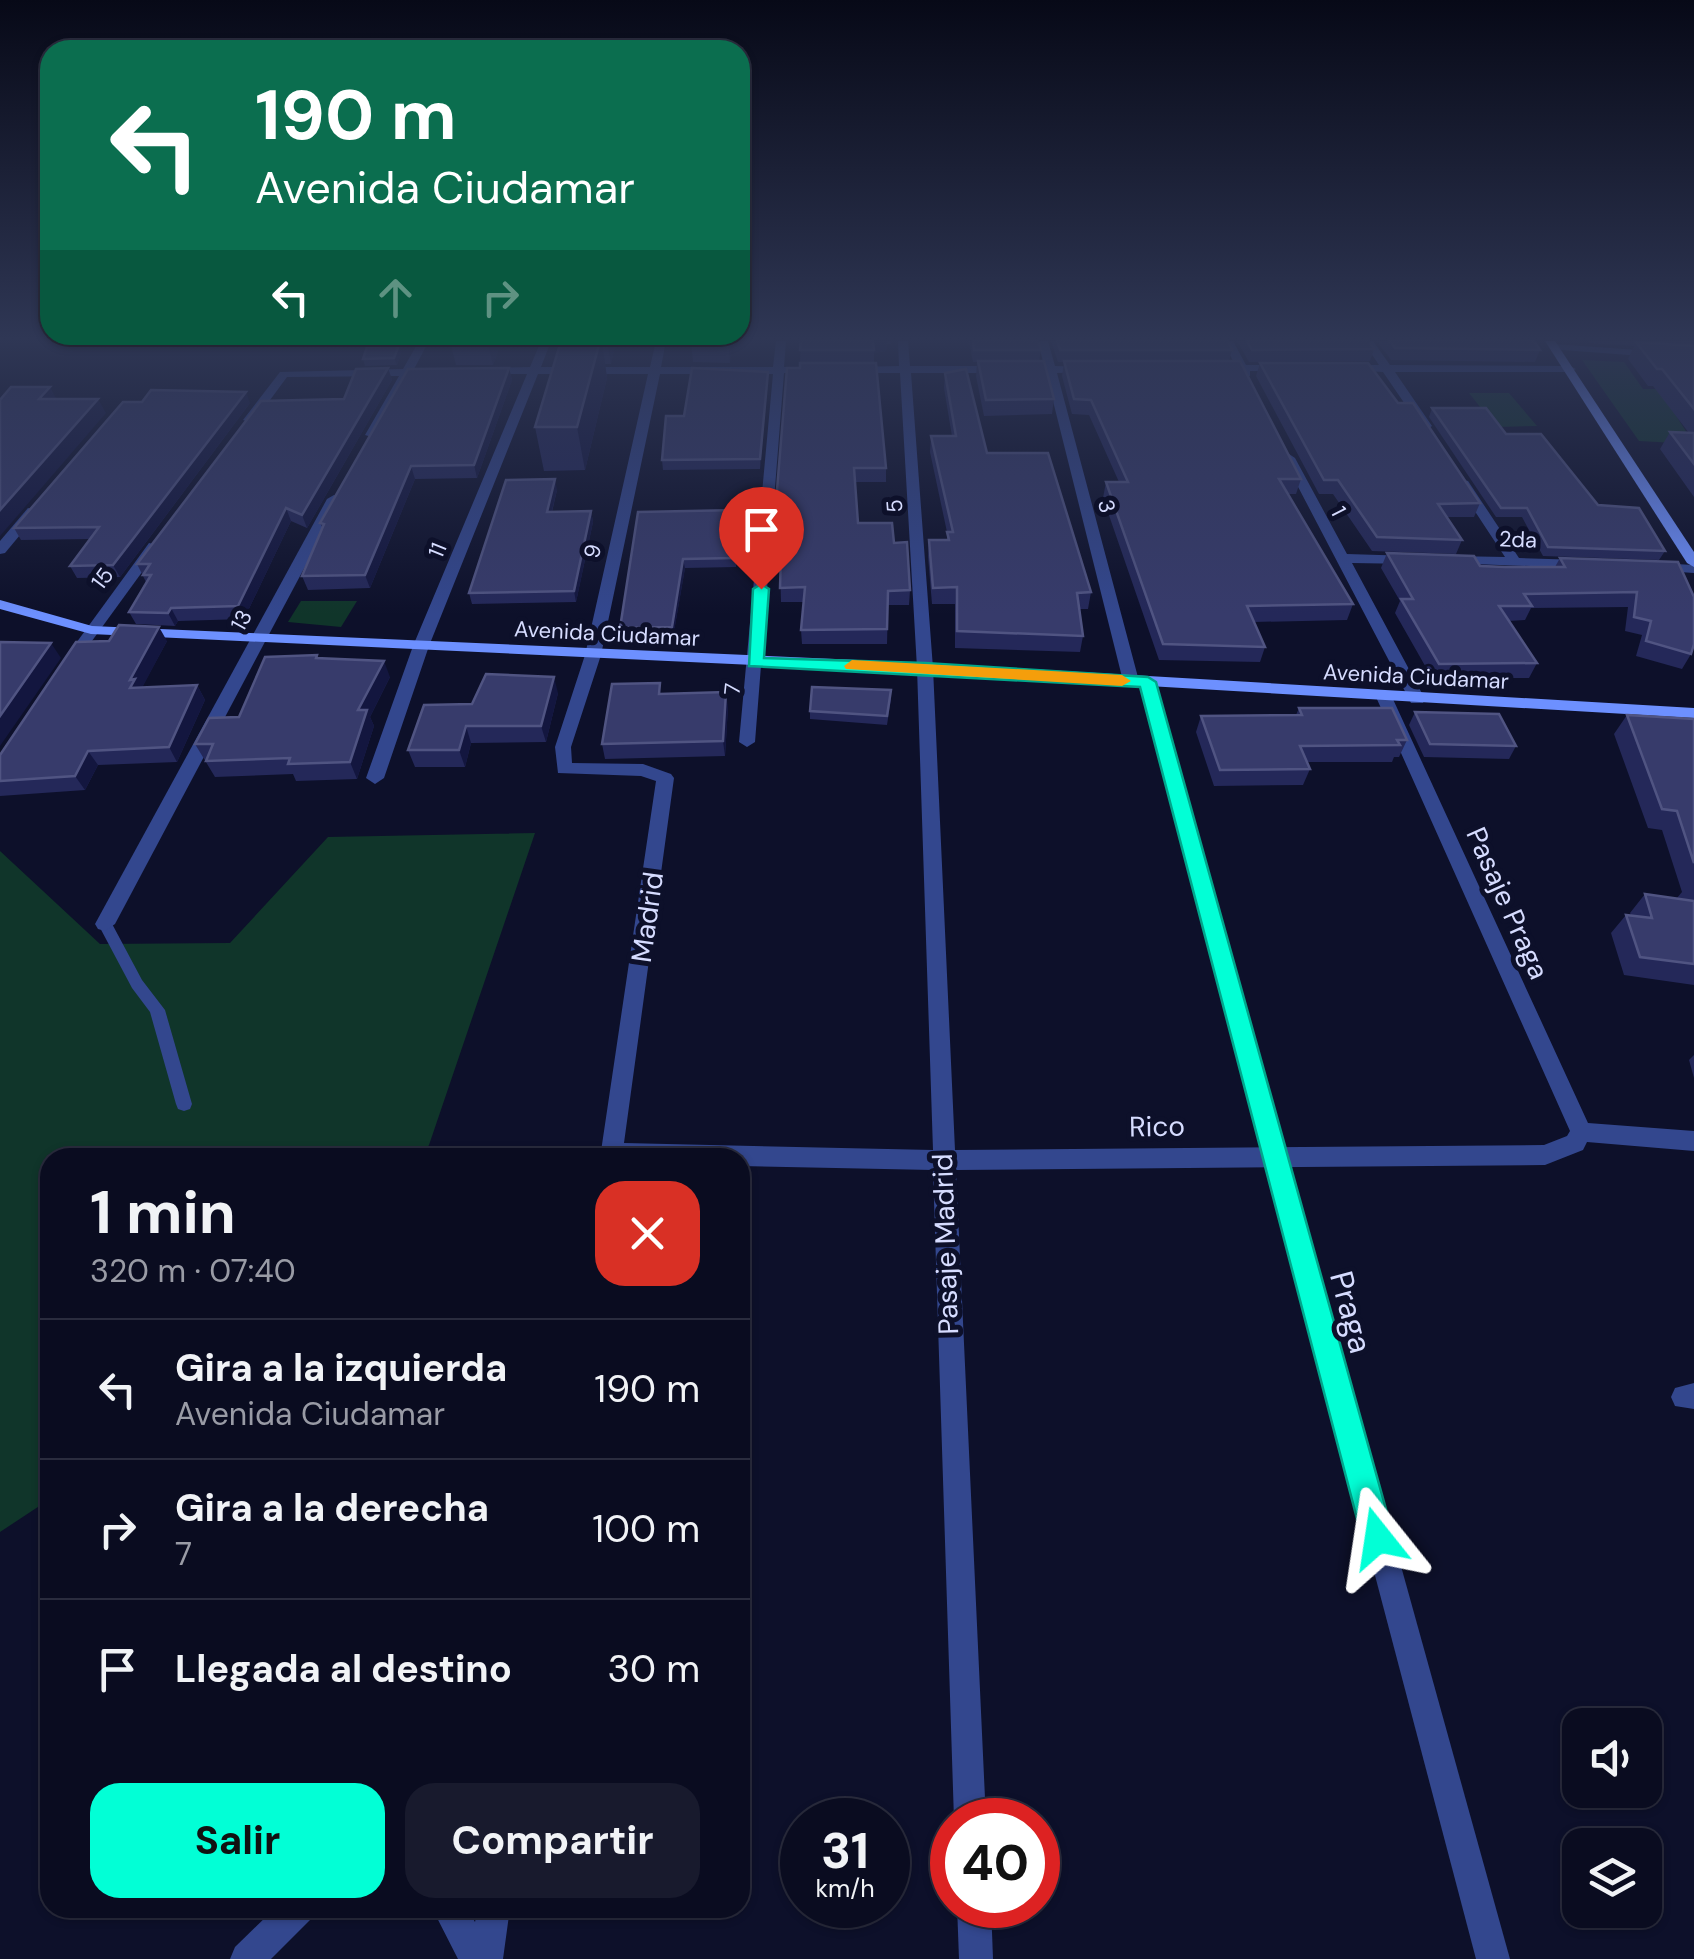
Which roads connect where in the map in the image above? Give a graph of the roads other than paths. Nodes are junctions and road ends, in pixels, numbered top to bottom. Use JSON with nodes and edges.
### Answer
{"nodes":[{"id":1,"x":372,"y":432,"type":"edge"},
{"id":2,"x":509,"y":432,"type":"edge"},
{"id":3,"x":640,"y":432,"type":"edge"},
{"id":4,"x":773,"y":432,"type":"edge"},
{"id":5,"x":910,"y":432,"type":"edge"},
{"id":6,"x":1069,"y":432,"type":"edge"},
{"id":7,"x":1611,"y":432,"type":"edge"},
{"id":8,"x":1278,"y":437,"type":"edge"},
{"id":9,"x":359,"y":456,"type":"edge"},
{"id":10,"x":1451,"y":465,"type":"edge"},
{"id":11,"x":340,"y":489,"type":"edge"},
{"id":12,"x":49,"y":493,"type":"edge"},
{"id":13,"x":159,"y":540,"type":"edge"},
{"id":14,"x":0,"y":550,"type":"edge"},
{"id":15,"x":1340,"y":558,"type":"junction"},
{"id":16,"x":1692,"y":559,"type":"edge"},
{"id":17,"x":1514,"y":562,"type":"junction"},
{"id":18,"x":1604,"y":565,"type":"edge"},
{"id":19,"x":1640,"y":567,"type":"edge"},
{"id":20,"x":0,"y":604,"type":"edge"},
{"id":21,"x":90,"y":630,"type":"junction"},
{"id":22,"x":255,"y":640,"type":"junction"},
{"id":23,"x":422,"y":646,"type":"junction"},
{"id":24,"x":593,"y":655,"type":"junction"},
{"id":25,"x":755,"y":662,"type":"junction"},
{"id":26,"x":925,"y":668,"type":"junction"},
{"id":27,"x":60,"y":676,"type":"edge"},
{"id":28,"x":1139,"y":682,"type":"junction"},
{"id":29,"x":1384,"y":697,"type":"junction"},
{"id":30,"x":1418,"y":698,"type":"junction"},
{"id":31,"x":1694,"y":713,"type":"edge"},
{"id":32,"x":747,"y":742,"type":"dead end"},
{"id":33,"x":564,"y":769,"type":"joint"},
{"id":34,"x":375,"y":778,"type":"dead end"},
{"id":35,"x":105,"y":924,"type":"joint"},
{"id":36,"x":184,"y":1104,"type":"dead end"},
{"id":37,"x":1581,"y":1132,"type":"junction"},
{"id":38,"x":1694,"y":1141,"type":"edge"},
{"id":39,"x":613,"y":1148,"type":"edge"},
{"id":40,"x":1274,"y":1154,"type":"junction"},
{"id":41,"x":750,"y":1158,"type":"edge"},
{"id":42,"x":942,"y":1160,"type":"junction"},
{"id":43,"x":969,"y":1798,"type":"edge"},
{"id":44,"x":288,"y":1918,"type":"edge"},
{"id":45,"x":454,"y":1918,"type":"edge"},
{"id":46,"x":492,"y":1918,"type":"edge"},
{"id":47,"x":975,"y":1928,"type":"edge"},
{"id":48,"x":247,"y":1959,"type":"edge"},
{"id":49,"x":476,"y":1959,"type":"edge"},
{"id":50,"x":486,"y":1959,"type":"edge"},
{"id":51,"x":976,"y":1959,"type":"edge"},
{"id":52,"x":1493,"y":1959,"type":"edge"}],
"edges":[{"from":1,"to":9,"type":"street"},
{"from":2,"to":23,"type":"street","name":"11"},
{"from":3,"to":24,"type":"street","name":"9"},
{"from":4,"to":25,"type":"street","name":"7"},
{"from":5,"to":26,"type":"street","name":"5"},
{"from":6,"to":28,"type":"street","name":"3"},
{"from":7,"to":16,"type":"main road"},
{"from":8,"to":15,"type":"street","name":"1"},
{"from":10,"to":17,"type":"street"},
{"from":11,"to":22,"type":"street","name":"13"},
{"from":12,"to":14,"type":"street"},
{"from":13,"to":21,"type":"street","name":"15"},
{"from":15,"to":17,"type":"street","name":"2da"},
{"from":15,"to":30,"type":"street","name":"1"},
{"from":16,"to":19,"type":"street"},
{"from":17,"to":18,"type":"street","name":"2da"},
{"from":20,"to":21,"type":"main road","name":"Avenida Ciudamar"},
{"from":21,"to":22,"type":"main road","name":"Avenida Ciudamar"},
{"from":21,"to":27,"type":"street","name":"15"},
{"from":22,"to":23,"type":"main road","name":"Avenida Ciudamar"},
{"from":22,"to":35,"type":"street","name":"13"},
{"from":23,"to":24,"type":"main road","name":"Avenida Ciudamar"},
{"from":23,"to":34,"type":"street","name":"11"},
{"from":24,"to":25,"type":"main road","name":"Avenida Ciudamar"},
{"from":24,"to":33,"type":"street","name":"9"},
{"from":25,"to":26,"type":"main road","name":"Avenida Ciudamar"},
{"from":25,"to":32,"type":"street","name":"7"},
{"from":26,"to":28,"type":"main road","name":"Avenida Ciudamar"},
{"from":26,"to":42,"type":"street","name":"Pasaje Madrid"},
{"from":28,"to":29,"type":"main road","name":"Avenida Ciudamar"},
{"from":28,"to":40,"type":"street","name":"Praga"},
{"from":29,"to":30,"type":"main road","name":"Avenida Ciudamar"},
{"from":29,"to":37,"type":"street","name":"Pasaje Praga"},
{"from":30,"to":31,"type":"main road","name":"Avenida Ciudamar"},
{"from":33,"to":39,"type":"street","name":"Madrid"},
{"from":35,"to":36,"type":"lane"},
{"from":37,"to":38,"type":"street"},
{"from":37,"to":40,"type":"street","name":"Rico"},
{"from":40,"to":42,"type":"street","name":"Rico"},
{"from":40,"to":52,"type":"street","name":"Praga"},
{"from":41,"to":42,"type":"street","name":"Rico"},
{"from":42,"to":43,"type":"street","name":"Pasaje Madrid"},
{"from":44,"to":48,"type":"street"},
{"from":45,"to":49,"type":"street"},
{"from":46,"to":50,"type":"street"},
{"from":47,"to":51,"type":"street"}]}
